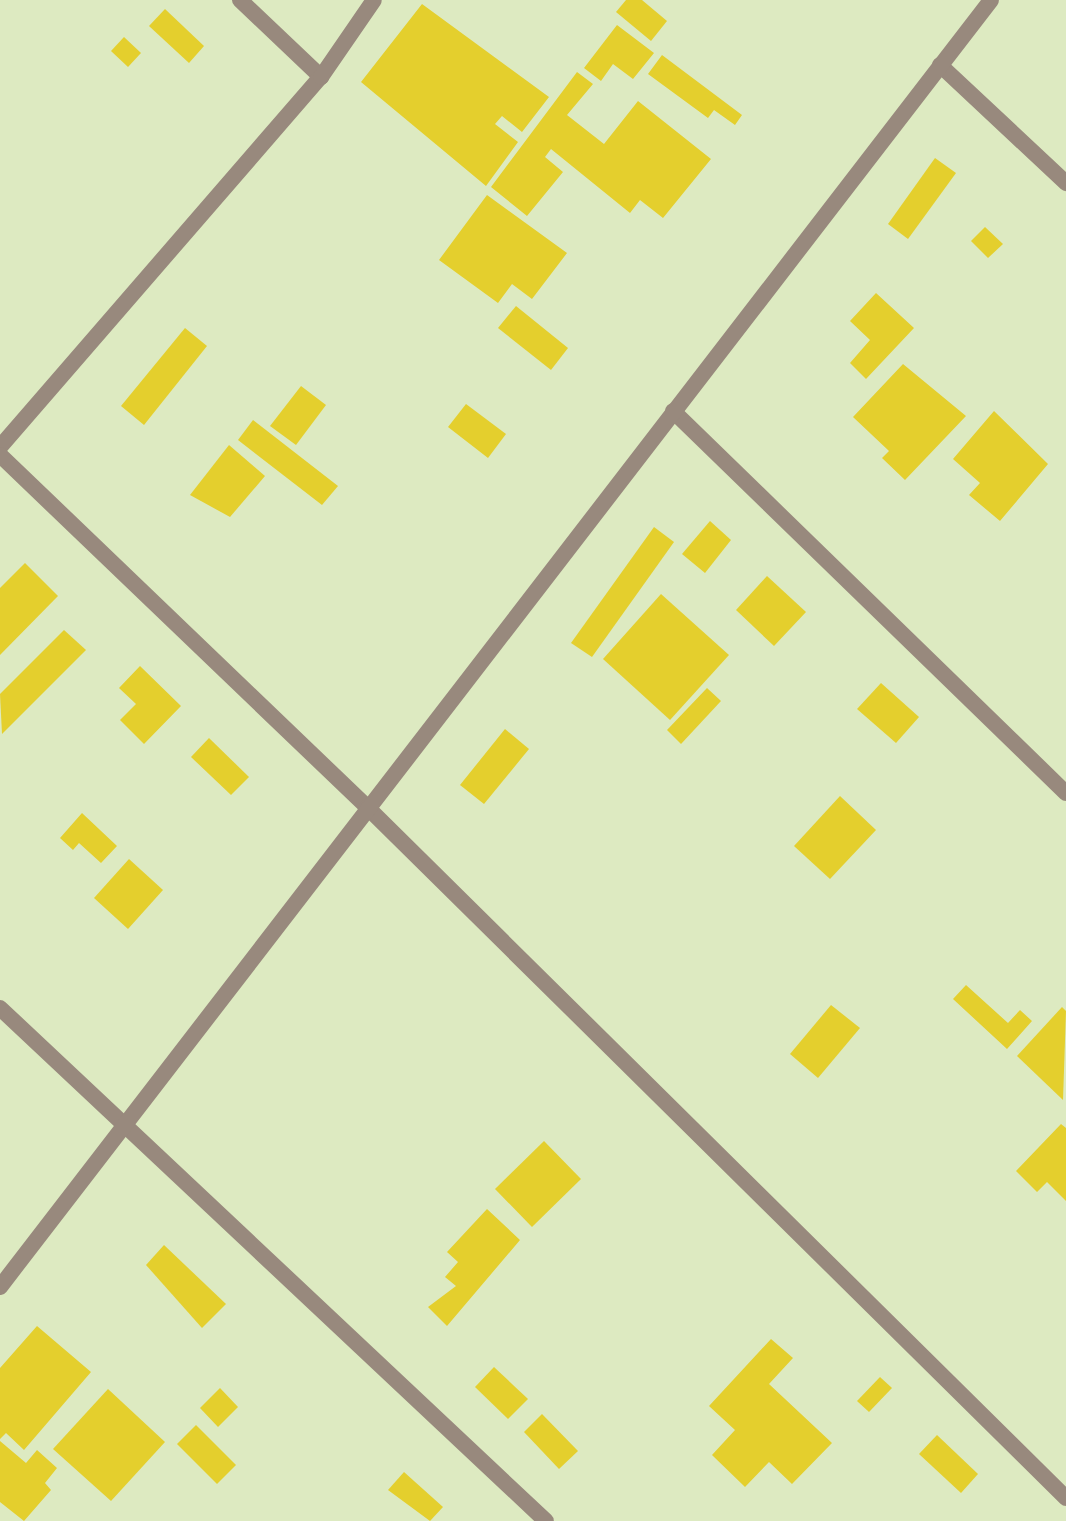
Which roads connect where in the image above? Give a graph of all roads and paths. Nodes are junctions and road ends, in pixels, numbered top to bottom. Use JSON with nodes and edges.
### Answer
{"nodes":[{"id":1,"x":240,"y":0,"type":"edge"},
{"id":2,"x":374,"y":0,"type":"edge"},
{"id":3,"x":991,"y":0,"type":"edge"},
{"id":4,"x":940,"y":65,"type":"junction"},
{"id":5,"x":321,"y":77,"type":"junction"},
{"id":6,"x":1066,"y":183,"type":"edge"},
{"id":7,"x":673,"y":411,"type":"junction"},
{"id":8,"x":0,"y":447,"type":"edge"},
{"id":9,"x":0,"y":455,"type":"edge"},
{"id":10,"x":1066,"y":793,"type":"edge"},
{"id":11,"x":367,"y":807,"type":"junction"},
{"id":12,"x":0,"y":1008,"type":"edge"},
{"id":13,"x":125,"y":1123,"type":"junction"},
{"id":14,"x":0,"y":1287,"type":"edge"},
{"id":15,"x":1066,"y":1498,"type":"edge"},
{"id":16,"x":546,"y":1521,"type":"edge"}],
"edges":[{"from":1,"to":5,"type":"street"},
{"from":2,"to":5,"type":"street"},
{"from":3,"to":4,"type":"street"},
{"from":4,"to":6,"type":"street"},
{"from":4,"to":7,"type":"street"},
{"from":5,"to":8,"type":"street"},
{"from":7,"to":10,"type":"street"},
{"from":7,"to":11,"type":"street"},
{"from":9,"to":11,"type":"street"},
{"from":11,"to":13,"type":"street"},
{"from":11,"to":15,"type":"street"},
{"from":12,"to":13,"type":"street"},
{"from":13,"to":14,"type":"street"},
{"from":13,"to":16,"type":"street"}]}
